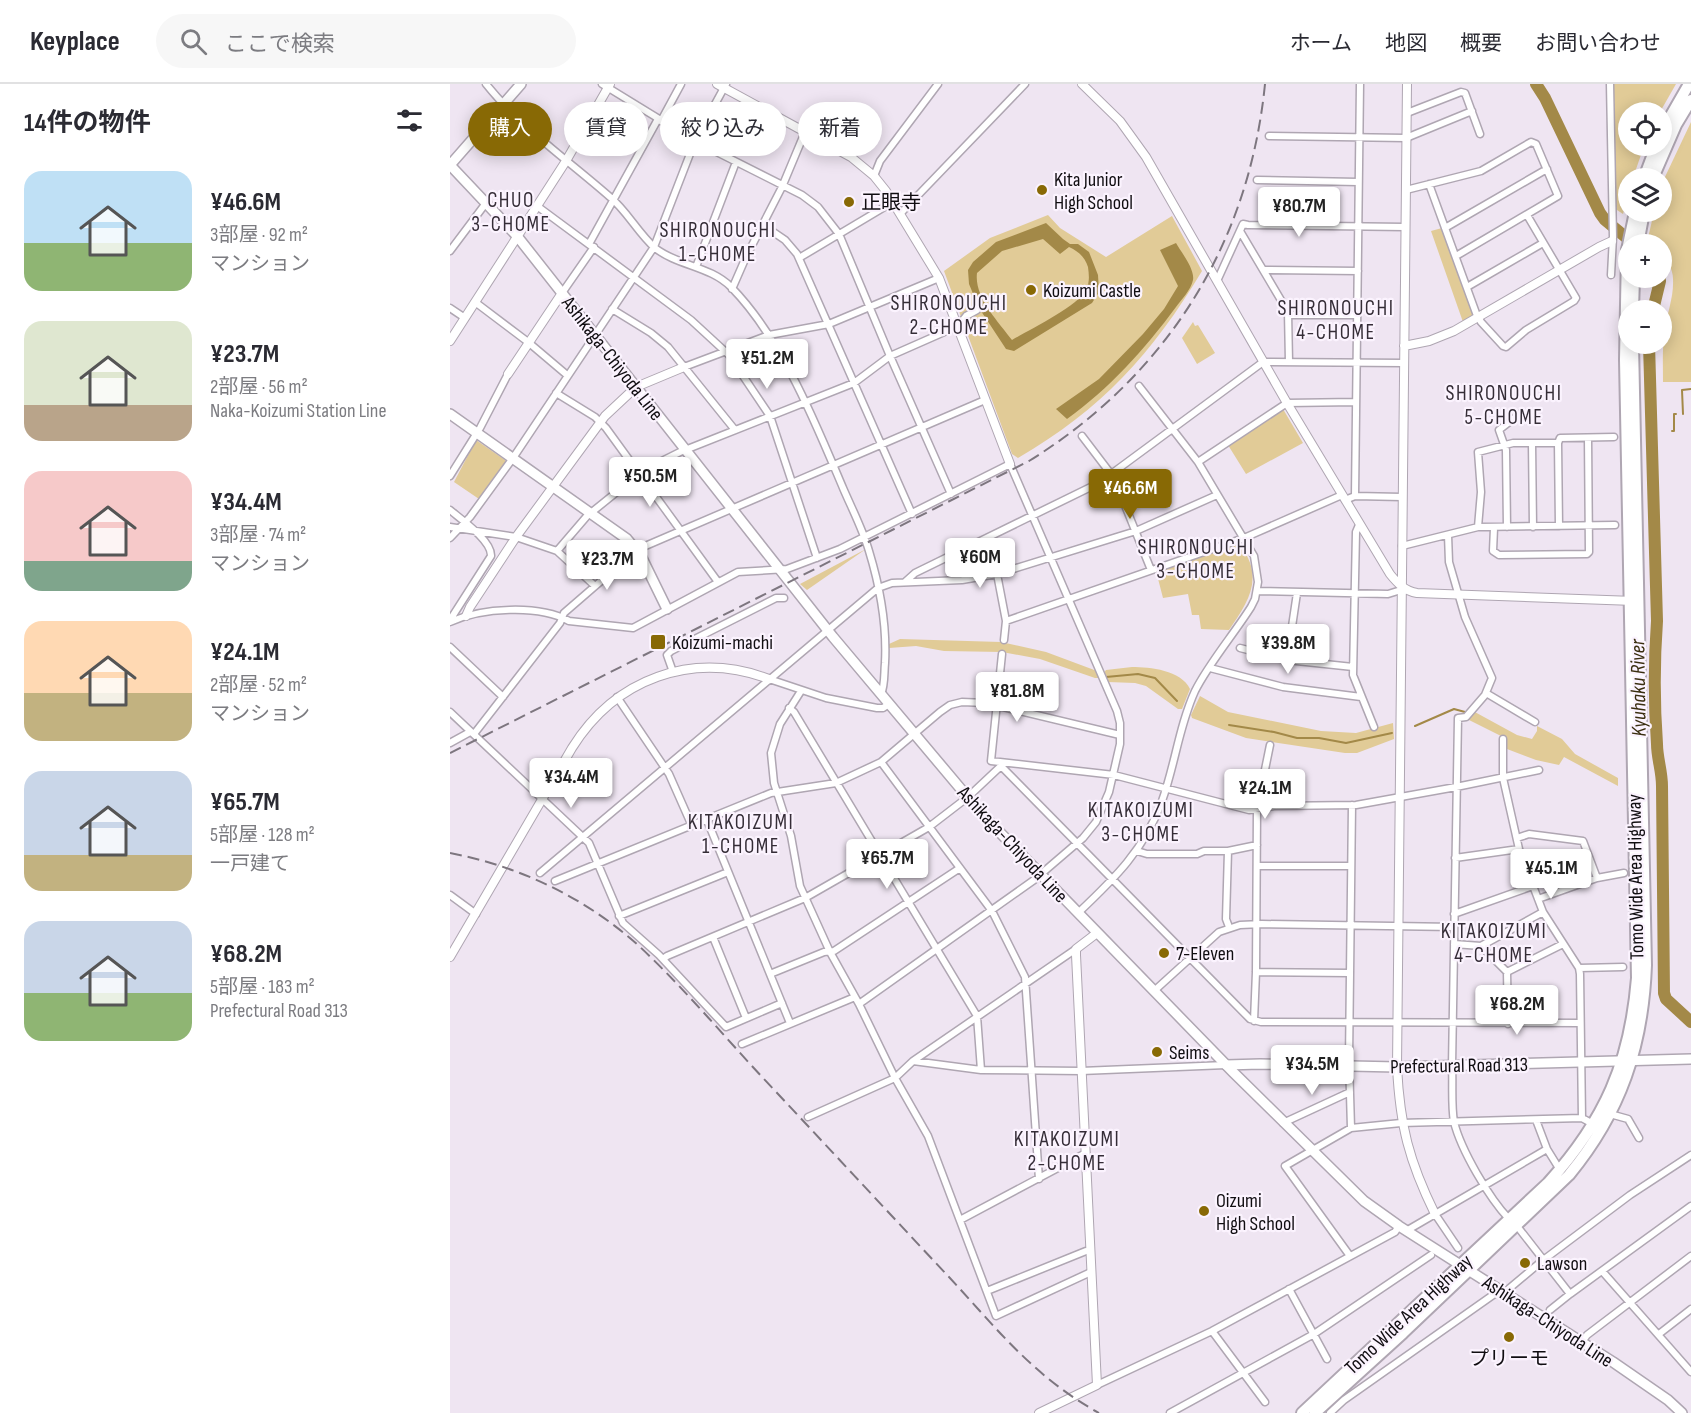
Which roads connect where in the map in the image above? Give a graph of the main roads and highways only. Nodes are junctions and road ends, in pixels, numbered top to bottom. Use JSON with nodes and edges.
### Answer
{"nodes":[{"id":1,"x":521,"y":84,"type":"edge"},
{"id":2,"x":1689,"y":84,"type":"edge"},
{"id":3,"x":1691,"y":100,"type":"edge"},
{"id":4,"x":1672,"y":114,"type":"edge"},
{"id":5,"x":450,"y":165,"type":"edge"},
{"id":6,"x":1657,"y":168,"type":"edge"},
{"id":7,"x":1627,"y":288,"type":"edge"},
{"id":8,"x":1633,"y":354,"type":"edge"},
{"id":9,"x":450,"y":414,"type":"edge"},
{"id":10,"x":1634,"y":601,"type":"junction"},
{"id":11,"x":667,"y":609,"type":"road end"},
{"id":12,"x":1691,"y":1059,"type":"edge"},
{"id":13,"x":1628,"y":1060,"type":"junction"},
{"id":14,"x":1226,"y":1065,"type":"junction"},
{"id":15,"x":1513,"y":1223,"type":"junction"},
{"id":16,"x":1465,"y":1268,"type":"junction"},
{"id":17,"x":1302,"y":1413,"type":"edge"},
{"id":18,"x":1314,"y":1413,"type":"edge"},
{"id":19,"x":1682,"y":1413,"type":"edge"}],
"edges":[{"from":1,"to":5,"type":"main road"},
{"from":2,"to":4,"type":"highway"},
{"from":3,"to":6,"type":"highway"},
{"from":5,"to":14,"type":"main road","name":"Ashikaga-Chiyoda Line"},
{"from":7,"to":10,"type":"highway","name":"Tomo Wide Area Highway"},
{"from":8,"to":10,"type":"highway","name":"Tomo Wide Area Highway"},
{"from":9,"to":11,"type":"main road"},
{"from":10,"to":13,"type":"highway","name":"Tomo Wide Area Highway"},
{"from":12,"to":13,"type":"main road","name":"Prefectural Road 313"},
{"from":13,"to":14,"type":"main road","name":"Prefectural Road 313"},
{"from":13,"to":15,"type":"highway","name":"Tomo Wide Area Highway"},
{"from":13,"to":15,"type":"highway","name":"Tomo Wide Area Highway"},
{"from":14,"to":16,"type":"main road","name":"Ashikaga-Chiyoda Line"},
{"from":15,"to":16,"type":"highway","name":"Tomo Wide Area Highway"},
{"from":16,"to":17,"type":"highway","name":"Tomo Wide Area Highway"},
{"from":16,"to":18,"type":"highway","name":"Tomo Wide Area Highway"},
{"from":16,"to":19,"type":"main road","name":"Ashikaga-Chiyoda Line"}]}
